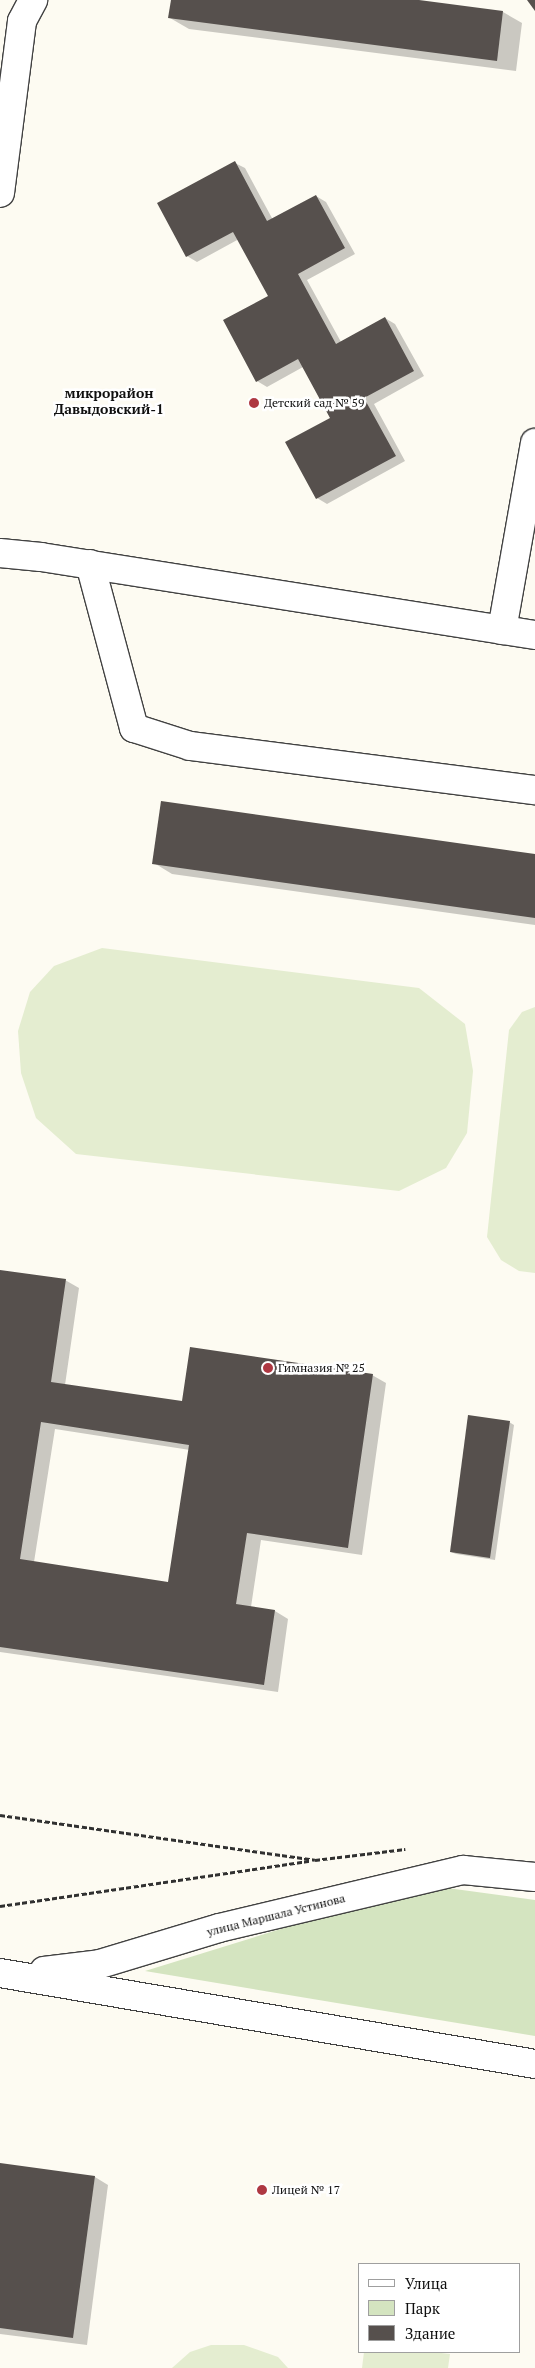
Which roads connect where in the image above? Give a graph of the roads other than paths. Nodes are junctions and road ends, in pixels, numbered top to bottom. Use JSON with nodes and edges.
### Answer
{"nodes":[{"id":1,"x":33,"y":0,"type":"edge"},
{"id":2,"x":0,"y":193,"type":"edge"},
{"id":3,"x":535,"y":443,"type":"edge"},
{"id":4,"x":0,"y":553,"type":"edge"},
{"id":5,"x":90,"y":564,"type":"junction"},
{"id":6,"x":502,"y":630,"type":"junction"},
{"id":7,"x":535,"y":635,"type":"edge"},
{"id":8,"x":535,"y":790,"type":"edge"},
{"id":9,"x":535,"y":1877,"type":"edge"},
{"id":10,"x":9,"y":1974,"type":"edge"},
{"id":11,"x":535,"y":2064,"type":"edge"}],
"edges":[{"from":1,"to":2,"type":"street"},
{"from":3,"to":6,"type":"street"},
{"from":4,"to":5,"type":"street"},
{"from":5,"to":6,"type":"street"},
{"from":5,"to":8,"type":"street"},
{"from":6,"to":7,"type":"street"},
{"from":9,"to":10,"type":"street","name":"улица Маршала Устинова"},
{"from":10,"to":11,"type":"street","name":"улица Маршала Устинова"}]}
